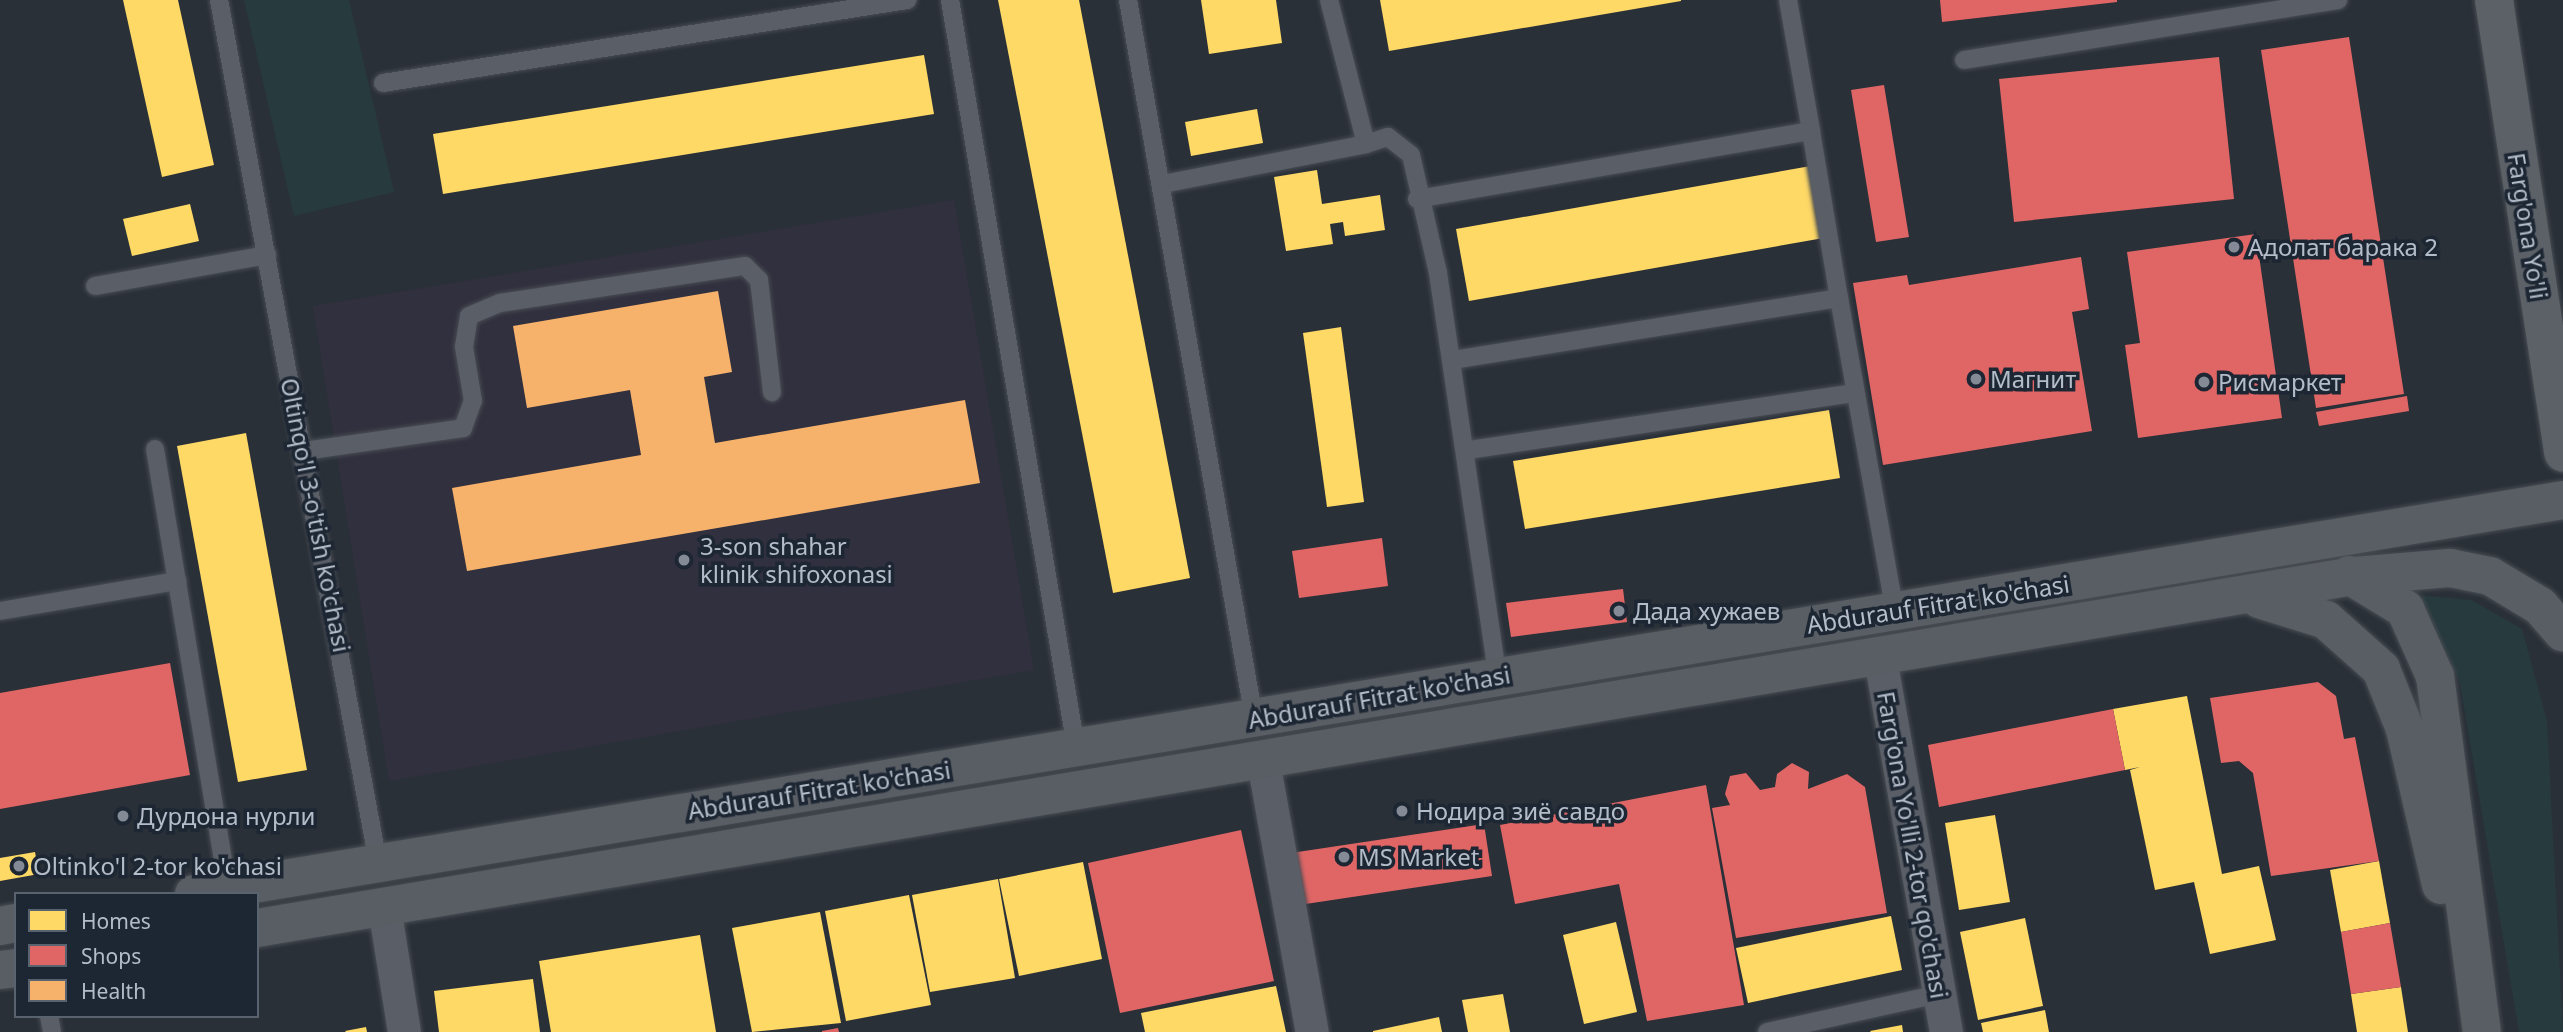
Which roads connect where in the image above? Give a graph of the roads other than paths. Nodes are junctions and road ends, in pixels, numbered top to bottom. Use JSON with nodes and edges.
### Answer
{"nodes":[{"id":1,"x":219,"y":0,"type":"edge"},
{"id":2,"x":907,"y":0,"type":"edge"},
{"id":3,"x":950,"y":0,"type":"edge"},
{"id":4,"x":1128,"y":0,"type":"edge"},
{"id":5,"x":1329,"y":0,"type":"edge"},
{"id":6,"x":1788,"y":0,"type":"edge"},
{"id":7,"x":2338,"y":0,"type":"edge"},
{"id":8,"x":2494,"y":0,"type":"edge"},
{"id":9,"x":1964,"y":60,"type":"dead end"},
{"id":10,"x":383,"y":83,"type":"dead end"},
{"id":11,"x":1811,"y":131,"type":"junction"},
{"id":12,"x":1366,"y":144,"type":"junction"},
{"id":13,"x":1163,"y":184,"type":"junction"},
{"id":14,"x":1417,"y":199,"type":"junction"},
{"id":15,"x":267,"y":255,"type":"junction"},
{"id":16,"x":95,"y":286,"type":"dead end"},
{"id":17,"x":1839,"y":298,"type":"junction"},
{"id":18,"x":1453,"y":360,"type":"junction"},
{"id":19,"x":772,"y":392,"type":"dead end"},
{"id":20,"x":1853,"y":393,"type":"junction"},
{"id":21,"x":155,"y":449,"type":"dead end"},
{"id":22,"x":1468,"y":450,"type":"junction"},
{"id":23,"x":304,"y":451,"type":"junction"},
{"id":24,"x":2563,"y":453,"type":"edge"},
{"id":25,"x":2563,"y":500,"type":"edge"},
{"id":26,"x":2267,"y":548,"type":"junction"},
{"id":27,"x":2354,"y":576,"type":"junction"},
{"id":28,"x":177,"y":581,"type":"junction"},
{"id":29,"x":2250,"y":597,"type":"junction"},
{"id":30,"x":0,"y":611,"type":"edge"},
{"id":31,"x":1883,"y":613,"type":"junction"},
{"id":32,"x":2563,"y":632,"type":"edge"},
{"id":33,"x":1880,"y":658,"type":"junction"},
{"id":34,"x":1498,"y":677,"type":"junction"},
{"id":35,"x":1254,"y":718,"type":"junction"},
{"id":36,"x":1076,"y":747,"type":"junction"},
{"id":37,"x":1263,"y":761,"type":"junction"},
{"id":38,"x":378,"y":863,"type":"junction"},
{"id":39,"x":211,"y":891,"type":"edge"},
{"id":40,"x":384,"y":907,"type":"junction"},
{"id":41,"x":259,"y":928,"type":"edge"},
{"id":42,"x":1940,"y":994,"type":"junction"},
{"id":43,"x":404,"y":1032,"type":"edge"},
{"id":44,"x":1312,"y":1032,"type":"edge"},
{"id":45,"x":1767,"y":1032,"type":"edge"},
{"id":46,"x":1946,"y":1032,"type":"edge"},
{"id":47,"x":2470,"y":1032,"type":"edge"},
{"id":48,"x":2482,"y":1032,"type":"edge"}],
"edges":[{"from":1,"to":15,"type":"lane","name":"Oltinqo'l 3-o'tish ko'chasi"},
{"from":2,"to":10,"type":"lane"},
{"from":3,"to":36,"type":"lane"},
{"from":4,"to":13,"type":"lane"},
{"from":5,"to":12,"type":"lane"},
{"from":6,"to":11,"type":"lane"},
{"from":7,"to":9,"type":"lane"},
{"from":8,"to":24,"type":"main road","name":"Farg'ona Yo'li"},
{"from":11,"to":14,"type":"lane"},
{"from":11,"to":17,"type":"lane"},
{"from":12,"to":13,"type":"lane"},
{"from":12,"to":14,"type":"lane"},
{"from":13,"to":35,"type":"lane"},
{"from":14,"to":18,"type":"lane"},
{"from":15,"to":16,"type":"lane"},
{"from":15,"to":23,"type":"lane","name":"Oltinqo'l 3-o'tish ko'chasi"},
{"from":17,"to":18,"type":"lane"},
{"from":17,"to":20,"type":"lane"},
{"from":18,"to":22,"type":"lane"},
{"from":19,"to":23,"type":"lane"},
{"from":20,"to":22,"type":"lane"},
{"from":20,"to":31,"type":"lane"},
{"from":21,"to":28,"type":"lane"},
{"from":22,"to":34,"type":"lane"},
{"from":23,"to":38,"type":"lane","name":"Oltinqo'l 3-o'tish ko'chasi"},
{"from":25,"to":26,"type":"main road","name":"Abdurauf Fitrat ko'chasi"},
{"from":26,"to":27,"type":"main road"},
{"from":26,"to":31,"type":"main road","name":"Abdurauf Fitrat ko'chasi"},
{"from":27,"to":29,"type":"main road","name":"Abdurauf Fitrat ko'chasi"},
{"from":27,"to":32,"type":"main road","name":"Abdurauf Fitrat ko'chasi"},
{"from":27,"to":48,"type":"main road"},
{"from":28,"to":30,"type":"lane"},
{"from":28,"to":39,"type":"lane"},
{"from":29,"to":33,"type":"main road","name":"Abdurauf Fitrat ko'chasi"},
{"from":29,"to":47,"type":"main road"},
{"from":31,"to":33,"type":"main road"},
{"from":31,"to":34,"type":"main road","name":"Abdurauf Fitrat ko'chasi"},
{"from":33,"to":37,"type":"main road","name":"Abdurauf Fitrat ko'chasi"},
{"from":33,"to":42,"type":"street","name":"Farg'ona Yo'lli 2-tor qo'chasi"},
{"from":34,"to":35,"type":"main road","name":"Abdurauf Fitrat ko'chasi"},
{"from":35,"to":36,"type":"main road","name":"Abdurauf Fitrat ko'chasi"},
{"from":35,"to":37,"type":"main road"},
{"from":36,"to":38,"type":"main road","name":"Abdurauf Fitrat ko'chasi"},
{"from":37,"to":40,"type":"main road","name":"Abdurauf Fitrat ko'chasi"},
{"from":37,"to":44,"type":"street"},
{"from":38,"to":39,"type":"main road","name":"Abdurauf Fitrat ko'chasi"},
{"from":38,"to":40,"type":"main road","name":"Oltinqo'l 3-o'tish ko'chasi"},
{"from":40,"to":41,"type":"main road","name":"Abdurauf Fitrat ko'chasi"},
{"from":40,"to":43,"type":"street","name":"Oltinqo'l 3-o'tish ko'chasi"},
{"from":42,"to":45,"type":"lane"},
{"from":42,"to":46,"type":"street","name":"Farg'ona Yo'lli 2-tor qo'chasi"}]}
